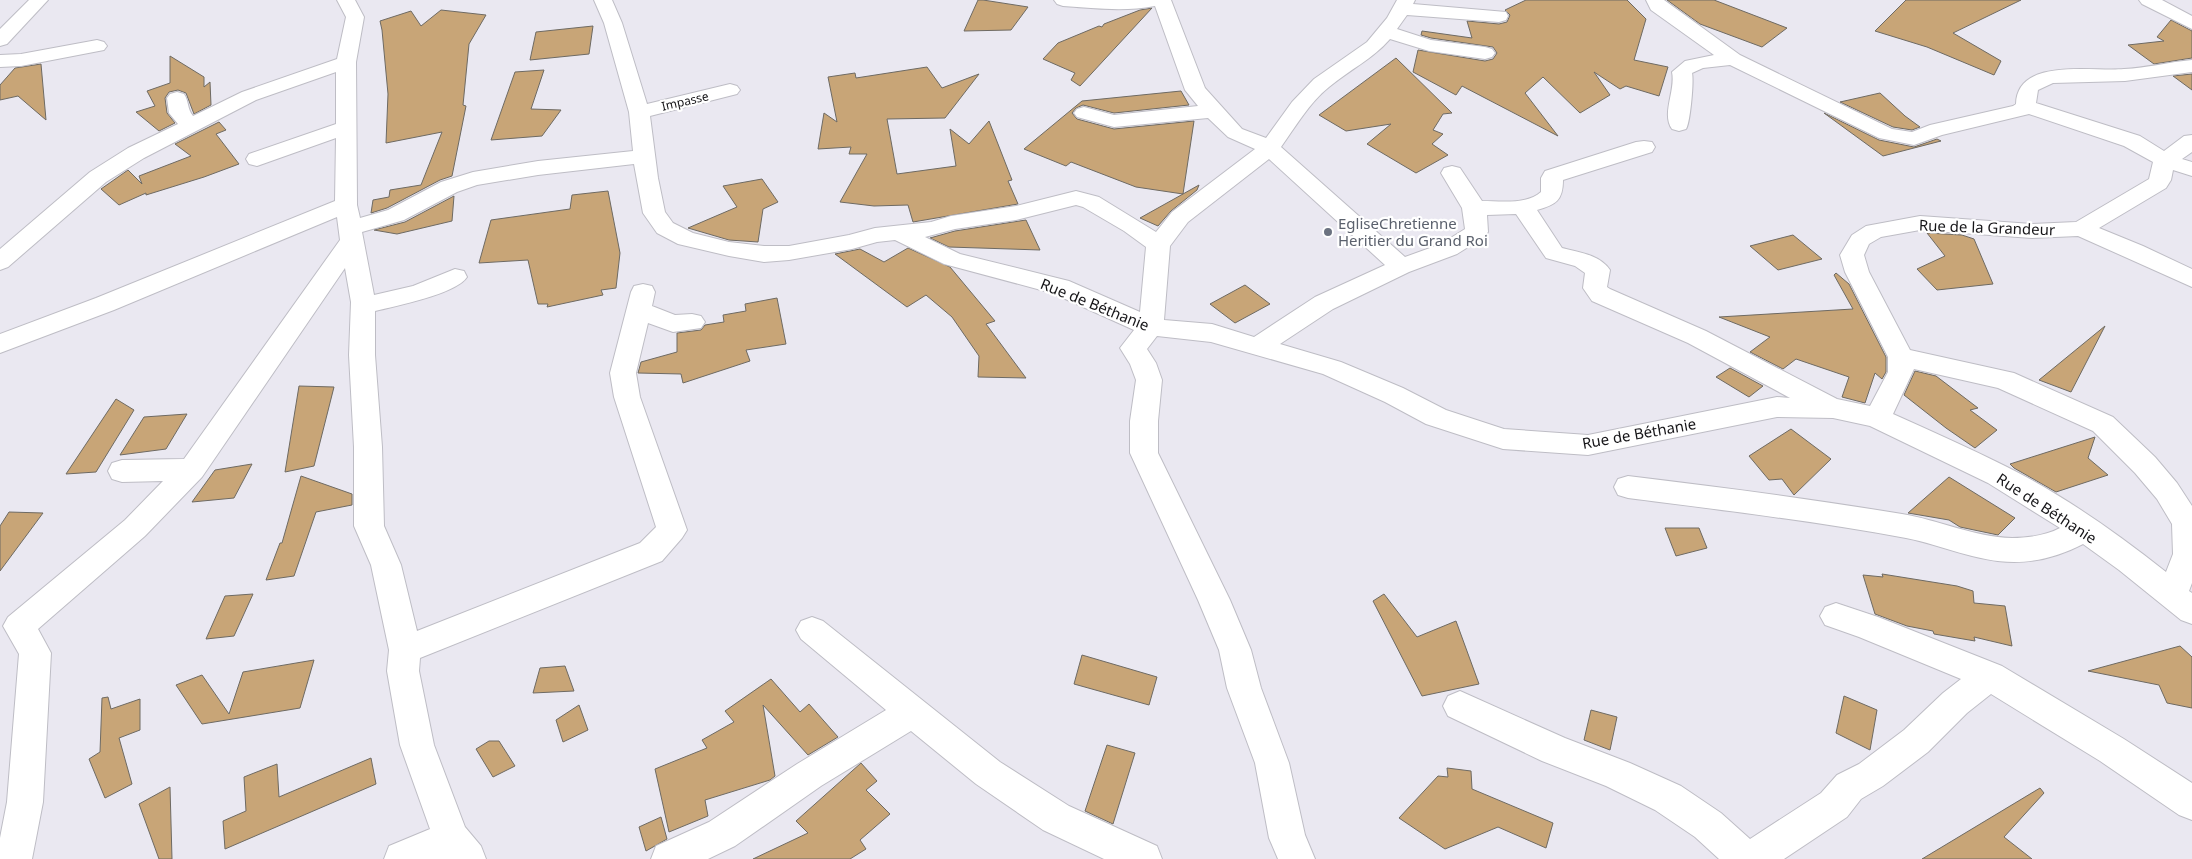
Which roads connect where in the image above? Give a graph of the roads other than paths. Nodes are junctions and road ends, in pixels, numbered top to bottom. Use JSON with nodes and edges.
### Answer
{"nodes":[{"id":1,"x":39,"y":0,"type":"edge"},
{"id":2,"x":346,"y":0,"type":"edge"},
{"id":3,"x":603,"y":0,"type":"edge"},
{"id":4,"x":1063,"y":0,"type":"edge"},
{"id":5,"x":1158,"y":0,"type":"edge"},
{"id":6,"x":1162,"y":0,"type":"edge"},
{"id":7,"x":1655,"y":0,"type":"edge"},
{"id":8,"x":2148,"y":0,"type":"edge"},
{"id":9,"x":1404,"y":4,"type":"edge"},
{"id":10,"x":1499,"y":16,"type":"dead end"},
{"id":11,"x":2192,"y":23,"type":"edge"},
{"id":12,"x":1386,"y":32,"type":"junction"},
{"id":13,"x":0,"y":40,"type":"edge"},
{"id":14,"x":98,"y":46,"type":"dead end"},
{"id":15,"x":1485,"y":53,"type":"dead end"},
{"id":16,"x":1733,"y":59,"type":"junction"},
{"id":17,"x":0,"y":61,"type":"edge"},
{"id":18,"x":346,"y":62,"type":"junction"},
{"id":19,"x":2192,"y":66,"type":"edge"},
{"id":20,"x":730,"y":90,"type":"dead end"},
{"id":21,"x":177,"y":98,"type":"dead end"},
{"id":22,"x":2026,"y":106,"type":"junction"},
{"id":23,"x":639,"y":112,"type":"junction"},
{"id":24,"x":1214,"y":112,"type":"junction"},
{"id":25,"x":1084,"y":113,"type":"dead end"},
{"id":26,"x":1679,"y":125,"type":"dead end"},
{"id":27,"x":191,"y":126,"type":"junction"},
{"id":28,"x":348,"y":127,"type":"junction"},
{"id":29,"x":2192,"y":140,"type":"edge"},
{"id":30,"x":1644,"y":147,"type":"dead end"},
{"id":31,"x":1270,"y":148,"type":"junction"},
{"id":32,"x":645,"y":156,"type":"junction"},
{"id":33,"x":257,"y":159,"type":"dead end"},
{"id":34,"x":2164,"y":160,"type":"junction"},
{"id":35,"x":2192,"y":169,"type":"edge"},
{"id":36,"x":1452,"y":173,"type":"dead end"},
{"id":37,"x":1523,"y":206,"type":"junction"},
{"id":38,"x":1475,"y":208,"type":"junction"},
{"id":39,"x":349,"y":225,"type":"junction"},
{"id":40,"x":2081,"y":229,"type":"junction"},
{"id":41,"x":900,"y":233,"type":"junction"},
{"id":42,"x":1158,"y":244,"type":"junction"},
{"id":43,"x":0,"y":262,"type":"edge"},
{"id":44,"x":1401,"y":267,"type":"junction"},
{"id":45,"x":455,"y":277,"type":"dead end"},
{"id":46,"x":2192,"y":279,"type":"edge"},
{"id":47,"x":363,"y":306,"type":"junction"},
{"id":48,"x":692,"y":322,"type":"dead end"},
{"id":49,"x":1151,"y":328,"type":"junction"},
{"id":50,"x":0,"y":344,"type":"edge"},
{"id":51,"x":1257,"y":346,"type":"junction"},
{"id":52,"x":1901,"y":357,"type":"junction"},
{"id":53,"x":1833,"y":408,"type":"junction"},
{"id":54,"x":1877,"y":418,"type":"junction"},
{"id":55,"x":192,"y":470,"type":"junction"},
{"id":56,"x":122,"y":471,"type":"dead end"},
{"id":57,"x":1628,"y":486,"type":"dead end"},
{"id":58,"x":2083,"y":530,"type":"junction"},
{"id":59,"x":2182,"y":603,"type":"edge"},
{"id":60,"x":1836,"y":616,"type":"dead end"},
{"id":61,"x":812,"y":630,"type":"dead end"},
{"id":62,"x":10,"y":631,"type":"edge"},
{"id":63,"x":405,"y":650,"type":"junction"},
{"id":64,"x":1990,"y":676,"type":"junction"},
{"id":65,"x":1460,"y":706,"type":"dead end"},
{"id":66,"x":912,"y":712,"type":"junction"},
{"id":67,"x":2192,"y":803,"type":"edge"},
{"id":68,"x":459,"y":849,"type":"edge"},
{"id":69,"x":14,"y":859,"type":"edge"},
{"id":70,"x":402,"y":859,"type":"edge"},
{"id":71,"x":669,"y":859,"type":"edge"},
{"id":72,"x":1144,"y":859,"type":"edge"},
{"id":73,"x":1297,"y":859,"type":"edge"},
{"id":74,"x":1745,"y":859,"type":"edge"},
{"id":75,"x":1752,"y":859,"type":"edge"}],
"edges":[{"from":1,"to":13,"type":"street"},
{"from":2,"to":18,"type":"street"},
{"from":3,"to":23,"type":"street"},
{"from":4,"to":5,"type":"street"},
{"from":6,"to":24,"type":"street"},
{"from":7,"to":16,"type":"street"},
{"from":8,"to":11,"type":"street"},
{"from":9,"to":10,"type":"street"},
{"from":9,"to":12,"type":"street"},
{"from":12,"to":15,"type":"street"},
{"from":12,"to":31,"type":"street"},
{"from":14,"to":17,"type":"street"},
{"from":16,"to":22,"type":"street"},
{"from":16,"to":26,"type":"street"},
{"from":18,"to":27,"type":"street"},
{"from":18,"to":28,"type":"street"},
{"from":19,"to":22,"type":"street"},
{"from":20,"to":23,"type":"street","name":"Impasse"},
{"from":21,"to":27,"type":"street"},
{"from":22,"to":34,"type":"street"},
{"from":23,"to":32,"type":"street"},
{"from":24,"to":25,"type":"street"},
{"from":24,"to":31,"type":"street"},
{"from":27,"to":43,"type":"street"},
{"from":28,"to":33,"type":"street"},
{"from":28,"to":39,"type":"street"},
{"from":29,"to":34,"type":"street"},
{"from":30,"to":37,"type":"street"},
{"from":31,"to":42,"type":"street"},
{"from":31,"to":44,"type":"street"},
{"from":32,"to":39,"type":"street"},
{"from":32,"to":41,"type":"street"},
{"from":34,"to":35,"type":"street"},
{"from":34,"to":40,"type":"street","name":"Rue de la Grandeur"},
{"from":36,"to":38,"type":"street"},
{"from":37,"to":38,"type":"street"},
{"from":37,"to":53,"type":"street"},
{"from":38,"to":44,"type":"street"},
{"from":39,"to":47,"type":"street"},
{"from":39,"to":50,"type":"street"},
{"from":39,"to":55,"type":"street"},
{"from":40,"to":46,"type":"street"},
{"from":40,"to":52,"type":"street","name":"Rue de la Grandeur"},
{"from":41,"to":42,"type":"street"},
{"from":41,"to":49,"type":"street","name":"Rue de Béthanie"},
{"from":42,"to":49,"type":"street"},
{"from":44,"to":51,"type":"street"},
{"from":45,"to":47,"type":"street"},
{"from":47,"to":63,"type":"street"},
{"from":48,"to":63,"type":"street"},
{"from":49,"to":51,"type":"street","name":"Rue de Béthanie"},
{"from":49,"to":73,"type":"street"},
{"from":51,"to":53,"type":"street","name":"Rue de Béthanie"},
{"from":52,"to":54,"type":"street"},
{"from":52,"to":59,"type":"street"},
{"from":53,"to":54,"type":"street","name":"Rue de Béthanie"},
{"from":54,"to":58,"type":"street","name":"Rue de Béthanie"},
{"from":55,"to":56,"type":"street"},
{"from":55,"to":62,"type":"street"},
{"from":57,"to":58,"type":"street"},
{"from":58,"to":59,"type":"street","name":"Rue de Béthanie"},
{"from":60,"to":64,"type":"street"},
{"from":61,"to":66,"type":"street"},
{"from":62,"to":69,"type":"street"},
{"from":63,"to":68,"type":"street"},
{"from":64,"to":67,"type":"street"},
{"from":64,"to":75,"type":"street"},
{"from":65,"to":74,"type":"street"},
{"from":66,"to":71,"type":"street"},
{"from":66,"to":72,"type":"street"},
{"from":68,"to":70,"type":"street"}]}
